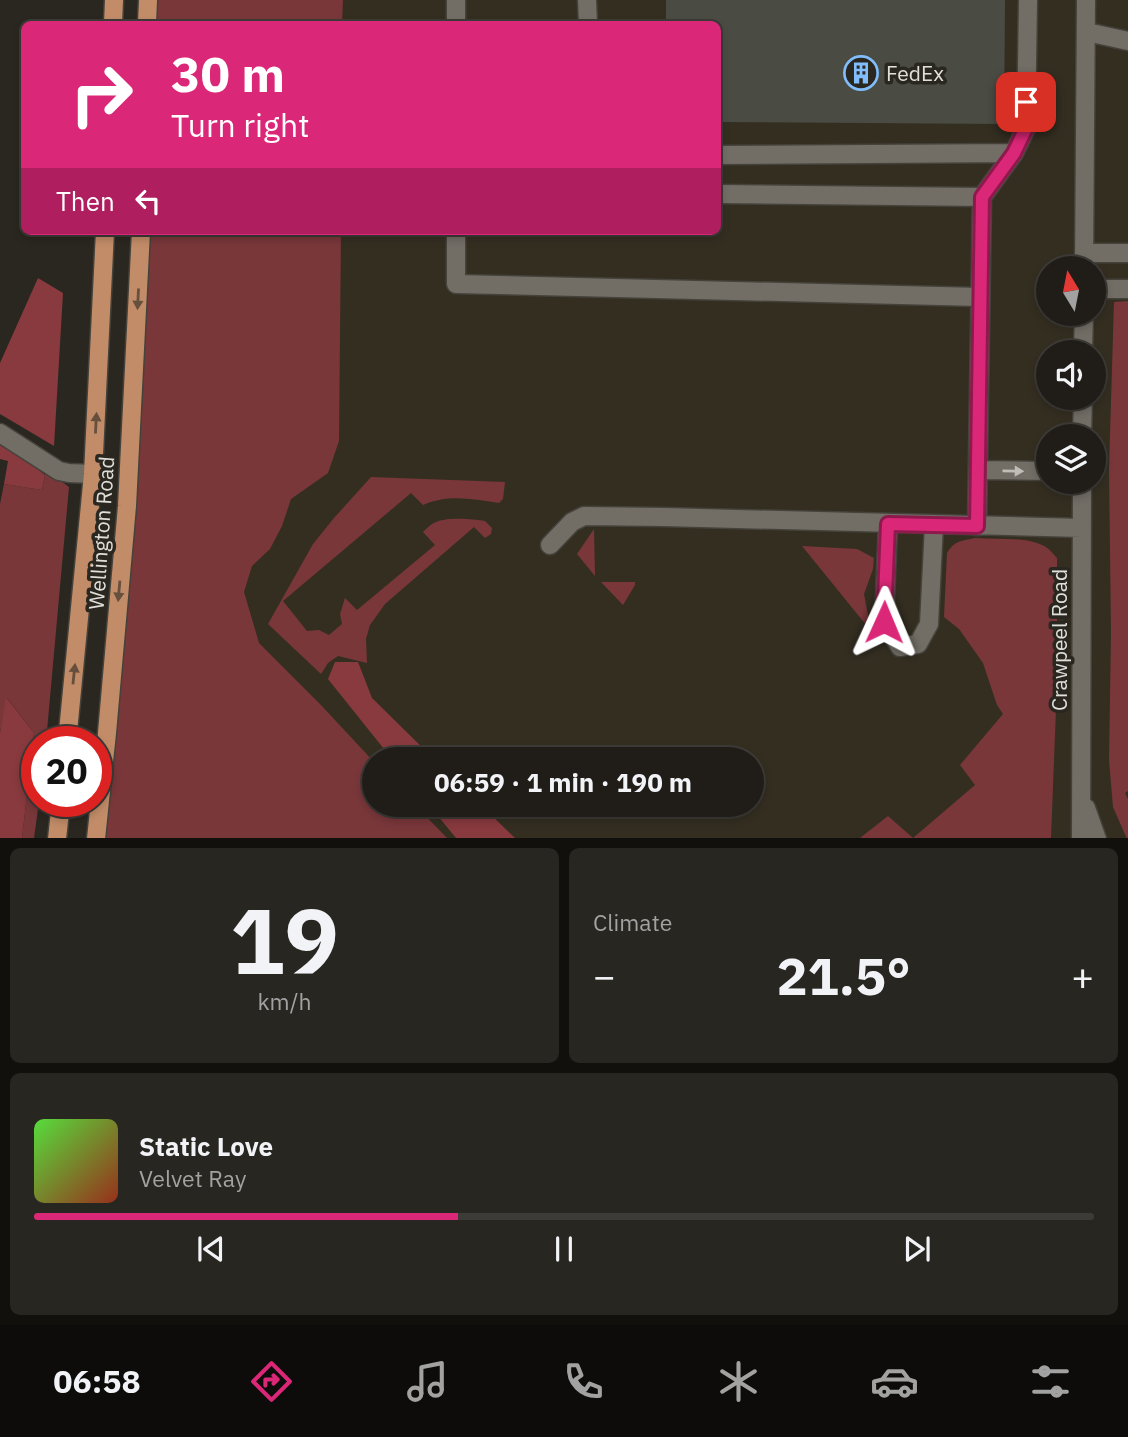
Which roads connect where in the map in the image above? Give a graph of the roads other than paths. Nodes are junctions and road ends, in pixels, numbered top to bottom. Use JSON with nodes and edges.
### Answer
{"nodes":[{"id":1,"x":114,"y":0,"type":"edge"},
{"id":2,"x":148,"y":0,"type":"edge"},
{"id":3,"x":456,"y":0,"type":"edge"},
{"id":4,"x":587,"y":0,"type":"edge"},
{"id":5,"x":1028,"y":0,"type":"edge"},
{"id":6,"x":1086,"y":0,"type":"edge"},
{"id":7,"x":113,"y":21,"type":"edge"},
{"id":8,"x":147,"y":21,"type":"edge"},
{"id":9,"x":456,"y":21,"type":"edge"},
{"id":10,"x":588,"y":21,"type":"edge"},
{"id":11,"x":1087,"y":32,"type":"junction"},
{"id":12,"x":1128,"y":41,"type":"edge"},
{"id":13,"x":1014,"y":153,"type":"junction"},
{"id":14,"x":721,"y":155,"type":"edge"},
{"id":15,"x":721,"y":194,"type":"edge"},
{"id":16,"x":982,"y":197,"type":"junction"},
{"id":17,"x":105,"y":235,"type":"edge"},
{"id":18,"x":141,"y":235,"type":"edge"},
{"id":19,"x":456,"y":235,"type":"edge"},
{"id":20,"x":1128,"y":253,"type":"edge"},
{"id":21,"x":1084,"y":256,"type":"edge"},
{"id":22,"x":1106,"y":256,"type":"edge"},
{"id":23,"x":1106,"y":289,"type":"edge"},
{"id":24,"x":1128,"y":289,"type":"edge"},
{"id":25,"x":979,"y":297,"type":"junction"},
{"id":26,"x":0,"y":433,"type":"edge"},
{"id":27,"x":978,"y":470,"type":"junction"},
{"id":28,"x":1036,"y":471,"type":"edge"},
{"id":29,"x":93,"y":474,"type":"junction"},
{"id":30,"x":1082,"y":494,"type":"edge"},
{"id":31,"x":888,"y":524,"type":"junction"},
{"id":32,"x":933,"y":525,"type":"junction"},
{"id":33,"x":977,"y":526,"type":"junction"},
{"id":34,"x":1082,"y":528,"type":"junction"},
{"id":35,"x":550,"y":545,"type":"dead end"},
{"id":36,"x":69,"y":726,"type":"edge"},
{"id":37,"x":1082,"y":798,"type":"junction"},
{"id":38,"x":59,"y":817,"type":"edge"},
{"id":39,"x":57,"y":838,"type":"edge"},
{"id":40,"x":96,"y":838,"type":"edge"},
{"id":41,"x":1081,"y":838,"type":"edge"},
{"id":42,"x":1097,"y":838,"type":"edge"}],
"edges":[{"from":1,"to":7,"type":"main road"},
{"from":2,"to":8,"type":"main road"},
{"from":3,"to":9,"type":"street"},
{"from":4,"to":10,"type":"street"},
{"from":5,"to":13,"type":"street"},
{"from":6,"to":11,"type":"street"},
{"from":11,"to":12,"type":"street"},
{"from":11,"to":21,"type":"street"},
{"from":13,"to":14,"type":"street"},
{"from":13,"to":16,"type":"street"},
{"from":15,"to":16,"type":"street"},
{"from":16,"to":25,"type":"street"},
{"from":29,"to":17,"type":"main road","name":"Wellington Road","one_way":true},
{"from":18,"to":40,"type":"main road","name":"Wellington Road","one_way":true},
{"from":19,"to":25,"type":"street"},
{"from":20,"to":22,"type":"street"},
{"from":23,"to":24,"type":"street"},
{"from":25,"to":27,"type":"street"},
{"from":26,"to":29,"type":"street"},
{"from":27,"to":28,"type":"street","one_way":true},
{"from":27,"to":33,"type":"street"},
{"from":36,"to":29,"type":"main road","name":"Wellington Road","one_way":true},
{"from":30,"to":34,"type":"street","name":"Crawpeel Road"},
{"from":31,"to":32,"type":"street"},
{"from":31,"to":32,"type":"street"},
{"from":31,"to":35,"type":"street"},
{"from":32,"to":33,"type":"street"},
{"from":33,"to":34,"type":"street"},
{"from":34,"to":37,"type":"street","name":"Crawpeel Road"},
{"from":37,"to":41,"type":"street","name":"Crawpeel Road"},
{"from":37,"to":42,"type":"street","name":"Crawpeel Road"},
{"from":38,"to":39,"type":"main road"}]}
